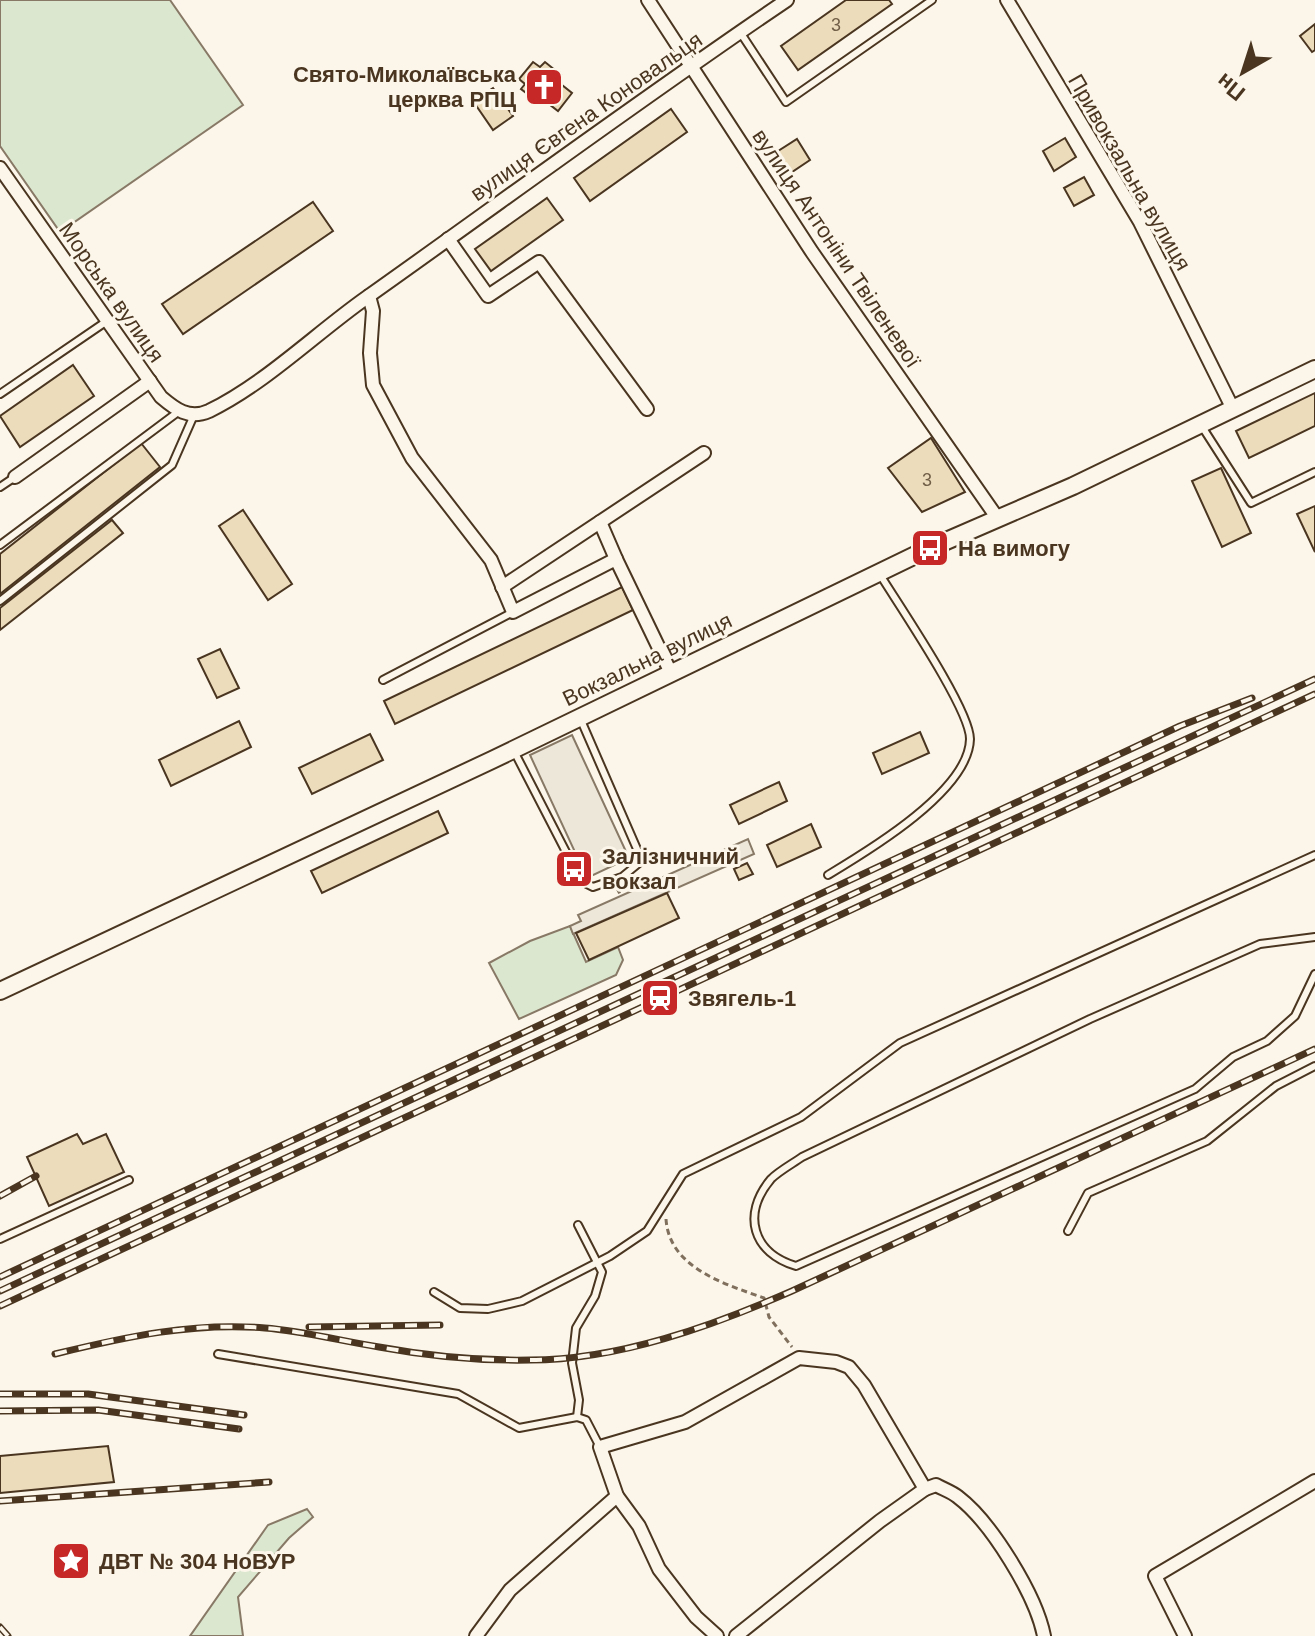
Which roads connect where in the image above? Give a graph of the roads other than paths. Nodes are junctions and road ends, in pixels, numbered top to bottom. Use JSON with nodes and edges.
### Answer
{"nodes":[{"id":1,"x":648,"y":0,"type":"edge"},
{"id":2,"x":787,"y":0,"type":"edge"},
{"id":3,"x":932,"y":0,"type":"edge"},
{"id":4,"x":1007,"y":0,"type":"edge"},
{"id":5,"x":740,"y":32,"type":"junction"},
{"id":6,"x":691,"y":65,"type":"junction"},
{"id":7,"x":0,"y":168,"type":"edge"},
{"id":8,"x":448,"y":239,"type":"junction"},
{"id":9,"x":369,"y":296,"type":"junction"},
{"id":10,"x":107,"y":321,"type":"junction"},
{"id":11,"x":1315,"y":369,"type":"edge"},
{"id":12,"x":150,"y":381,"type":"junction"},
{"id":13,"x":0,"y":394,"type":"edge"},
{"id":14,"x":647,"y":409,"type":"dead end"},
{"id":15,"x":1233,"y":409,"type":"junction"},
{"id":16,"x":178,"y":412,"type":"junction"},
{"id":17,"x":194,"y":415,"type":"junction"},
{"id":18,"x":1201,"y":425,"type":"junction"},
{"id":19,"x":704,"y":453,"type":"dead end"},
{"id":20,"x":1315,"y":472,"type":"edge"},
{"id":21,"x":15,"y":477,"type":"joint"},
{"id":22,"x":0,"y":487,"type":"edge"},
{"id":23,"x":996,"y":516,"type":"junction"},
{"id":24,"x":600,"y":522,"type":"junction"},
{"id":25,"x":0,"y":545,"type":"edge"},
{"id":26,"x":616,"y":559,"type":"junction"},
{"id":27,"x":879,"y":572,"type":"junction"},
{"id":28,"x":502,"y":587,"type":"junction"},
{"id":29,"x":0,"y":601,"type":"edge"},
{"id":30,"x":513,"y":612,"type":"junction"},
{"id":31,"x":670,"y":671,"type":"junction"},
{"id":32,"x":383,"y":680,"type":"dead end"},
{"id":33,"x":580,"y":717,"type":"junction"},
{"id":34,"x":513,"y":749,"type":"junction"},
{"id":35,"x":1315,"y":855,"type":"edge"},
{"id":36,"x":828,"y":875,"type":"dead end"},
{"id":37,"x":1315,"y":937,"type":"edge"},
{"id":38,"x":1314,"y":977,"type":"edge"},
{"id":39,"x":1315,"y":990,"type":"edge"},
{"id":40,"x":0,"y":991,"type":"edge"},
{"id":41,"x":1315,"y":1066,"type":"edge"},
{"id":42,"x":129,"y":1180,"type":"dead end"},
{"id":43,"x":578,"y":1225,"type":"dead end"},
{"id":44,"x":1068,"y":1231,"type":"dead end"},
{"id":45,"x":0,"y":1239,"type":"edge"},
{"id":46,"x":597,"y":1263,"type":"junction"},
{"id":47,"x":434,"y":1292,"type":"dead end"},
{"id":48,"x":218,"y":1354,"type":"dead end"},
{"id":49,"x":577,"y":1417,"type":"junction"},
{"id":50,"x":600,"y":1447,"type":"junction"},
{"id":51,"x":1315,"y":1481,"type":"edge"},
{"id":52,"x":925,"y":1489,"type":"junction"},
{"id":53,"x":617,"y":1496,"type":"junction"},
{"id":54,"x":476,"y":1636,"type":"edge"},
{"id":55,"x":717,"y":1636,"type":"edge"},
{"id":56,"x":736,"y":1636,"type":"edge"},
{"id":57,"x":1044,"y":1636,"type":"edge"},
{"id":58,"x":1185,"y":1636,"type":"edge"}],
"edges":[{"from":1,"to":6,"type":"street","name":"вулиця Антоніни Твіленевої"},
{"from":2,"to":5,"type":"street","name":"вулиця Євгена Коновальця"},
{"from":3,"to":5,"type":"lane"},
{"from":4,"to":15,"type":"street","name":"Привокзальна вулиця"},
{"from":5,"to":6,"type":"street","name":"вулиця Євгена Коновальця"},
{"from":6,"to":8,"type":"street","name":"вулиця Євгена Коновальця"},
{"from":6,"to":23,"type":"street","name":"вулиця Антоніни Твіленевої"},
{"from":7,"to":10,"type":"street","name":"Морська вулиця"},
{"from":8,"to":9,"type":"street","name":"вулиця Євгена Коновальця"},
{"from":8,"to":14,"type":"street"},
{"from":9,"to":17,"type":"street","name":"вулиця Євгена Коновальця"},
{"from":9,"to":28,"type":"street"},
{"from":10,"to":12,"type":"street","name":"Морська вулиця"},
{"from":10,"to":13,"type":"lane"},
{"from":11,"to":15,"type":"street","name":"Вокзальна вулиця"},
{"from":12,"to":16,"type":"street","name":"Морська вулиця"},
{"from":12,"to":21,"type":"street"},
{"from":15,"to":18,"type":"street","name":"Вокзальна вулиця"},
{"from":16,"to":17,"type":"street"},
{"from":16,"to":25,"type":"lane"},
{"from":17,"to":29,"type":"lane"},
{"from":18,"to":20,"type":"lane"},
{"from":18,"to":23,"type":"street","name":"Вокзальна вулиця"},
{"from":19,"to":24,"type":"street"},
{"from":21,"to":22,"type":"lane"},
{"from":23,"to":27,"type":"street","name":"Вокзальна вулиця"},
{"from":24,"to":26,"type":"street"},
{"from":24,"to":28,"type":"street"},
{"from":26,"to":30,"type":"street"},
{"from":26,"to":31,"type":"street"},
{"from":27,"to":31,"type":"street","name":"Вокзальна вулиця"},
{"from":27,"to":36,"type":"lane"},
{"from":28,"to":30,"type":"street"},
{"from":30,"to":32,"type":"lane"},
{"from":31,"to":33,"type":"street","name":"Вокзальна вулиця"},
{"from":33,"to":34,"type":"street","name":"Вокзальна вулиця"},
{"from":33,"to":34,"type":"lane"},
{"from":34,"to":40,"type":"street","name":"Вокзальна вулиця"},
{"from":35,"to":46,"type":"lane"},
{"from":37,"to":38,"type":"lane"},
{"from":38,"to":39,"type":"lane"},
{"from":41,"to":44,"type":"lane"},
{"from":42,"to":45,"type":"lane"},
{"from":43,"to":46,"type":"lane"},
{"from":46,"to":47,"type":"lane"},
{"from":46,"to":49,"type":"lane"},
{"from":48,"to":49,"type":"lane"},
{"from":49,"to":50,"type":"lane"},
{"from":50,"to":52,"type":"street"},
{"from":50,"to":53,"type":"street"},
{"from":51,"to":58,"type":"street"},
{"from":52,"to":56,"type":"street"},
{"from":52,"to":57,"type":"street"},
{"from":53,"to":54,"type":"street"},
{"from":53,"to":55,"type":"street"}]}
